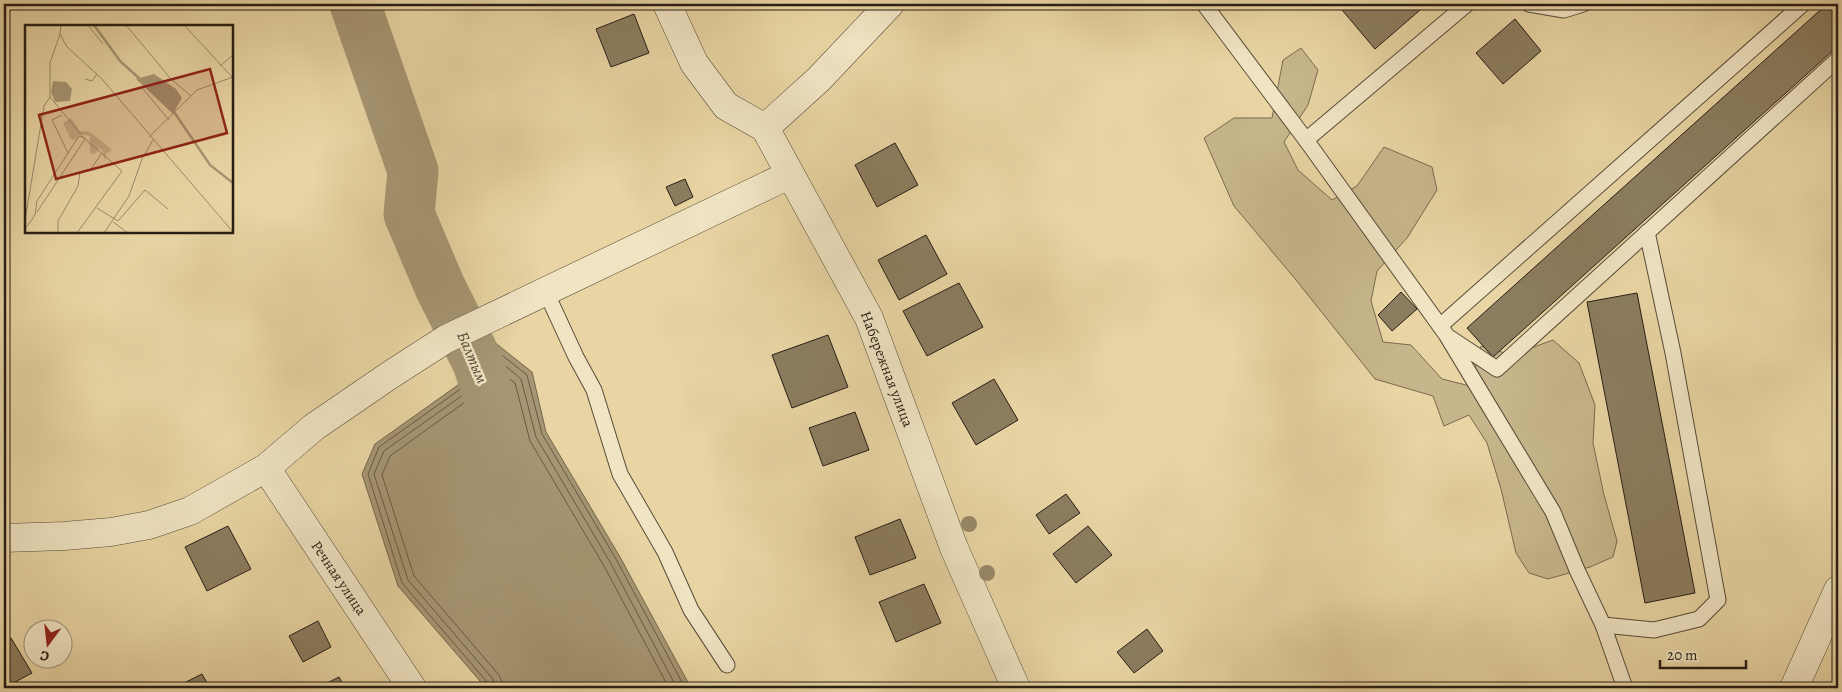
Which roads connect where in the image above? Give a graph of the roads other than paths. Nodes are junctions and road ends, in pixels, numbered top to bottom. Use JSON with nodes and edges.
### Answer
{"nodes":[{"id":1,"x":667,"y":4,"type":"edge"},
{"id":2,"x":890,"y":4,"type":"edge"},
{"id":3,"x":1204,"y":4,"type":"edge"},
{"id":4,"x":1467,"y":4,"type":"edge"},
{"id":5,"x":1529,"y":4,"type":"edge"},
{"id":6,"x":1583,"y":4,"type":"edge"},
{"id":7,"x":1803,"y":4,"type":"edge"},
{"id":8,"x":1838,"y":59,"type":"edge"},
{"id":9,"x":765,"y":128,"type":"junction"},
{"id":10,"x":1306,"y":140,"type":"junction"},
{"id":11,"x":789,"y":175,"type":"junction"},
{"id":12,"x":1647,"y":232,"type":"junction"},
{"id":13,"x":546,"y":292,"type":"junction"},
{"id":14,"x":1443,"y":331,"type":"junction"},
{"id":15,"x":266,"y":468,"type":"junction"},
{"id":16,"x":4,"y":538,"type":"edge"},
{"id":17,"x":1838,"y":590,"type":"edge"},
{"id":18,"x":1603,"y":625,"type":"junction"},
{"id":19,"x":727,"y":665,"type":"dead end"},
{"id":20,"x":412,"y":688,"type":"edge"},
{"id":21,"x":1016,"y":688,"type":"edge"},
{"id":22,"x":1625,"y":688,"type":"edge"},
{"id":23,"x":1794,"y":688,"type":"edge"}],
"edges":[{"from":1,"to":9,"type":"street"},
{"from":2,"to":9,"type":"street"},
{"from":3,"to":10,"type":"lane"},
{"from":4,"to":10,"type":"lane"},
{"from":5,"to":6,"type":"lane"},
{"from":7,"to":14,"type":"lane"},
{"from":8,"to":12,"type":"lane"},
{"from":9,"to":11,"type":"street","name":"Набережная улица"},
{"from":10,"to":14,"type":"lane"},
{"from":11,"to":13,"type":"street"},
{"from":11,"to":21,"type":"street","name":"Набережная улица"},
{"from":12,"to":14,"type":"lane"},
{"from":12,"to":18,"type":"lane"},
{"from":13,"to":15,"type":"street"},
{"from":13,"to":19,"type":"lane"},
{"from":14,"to":18,"type":"lane"},
{"from":15,"to":16,"type":"street"},
{"from":15,"to":20,"type":"street","name":"Речная улица"},
{"from":17,"to":23,"type":"street"},
{"from":18,"to":22,"type":"lane"}]}
